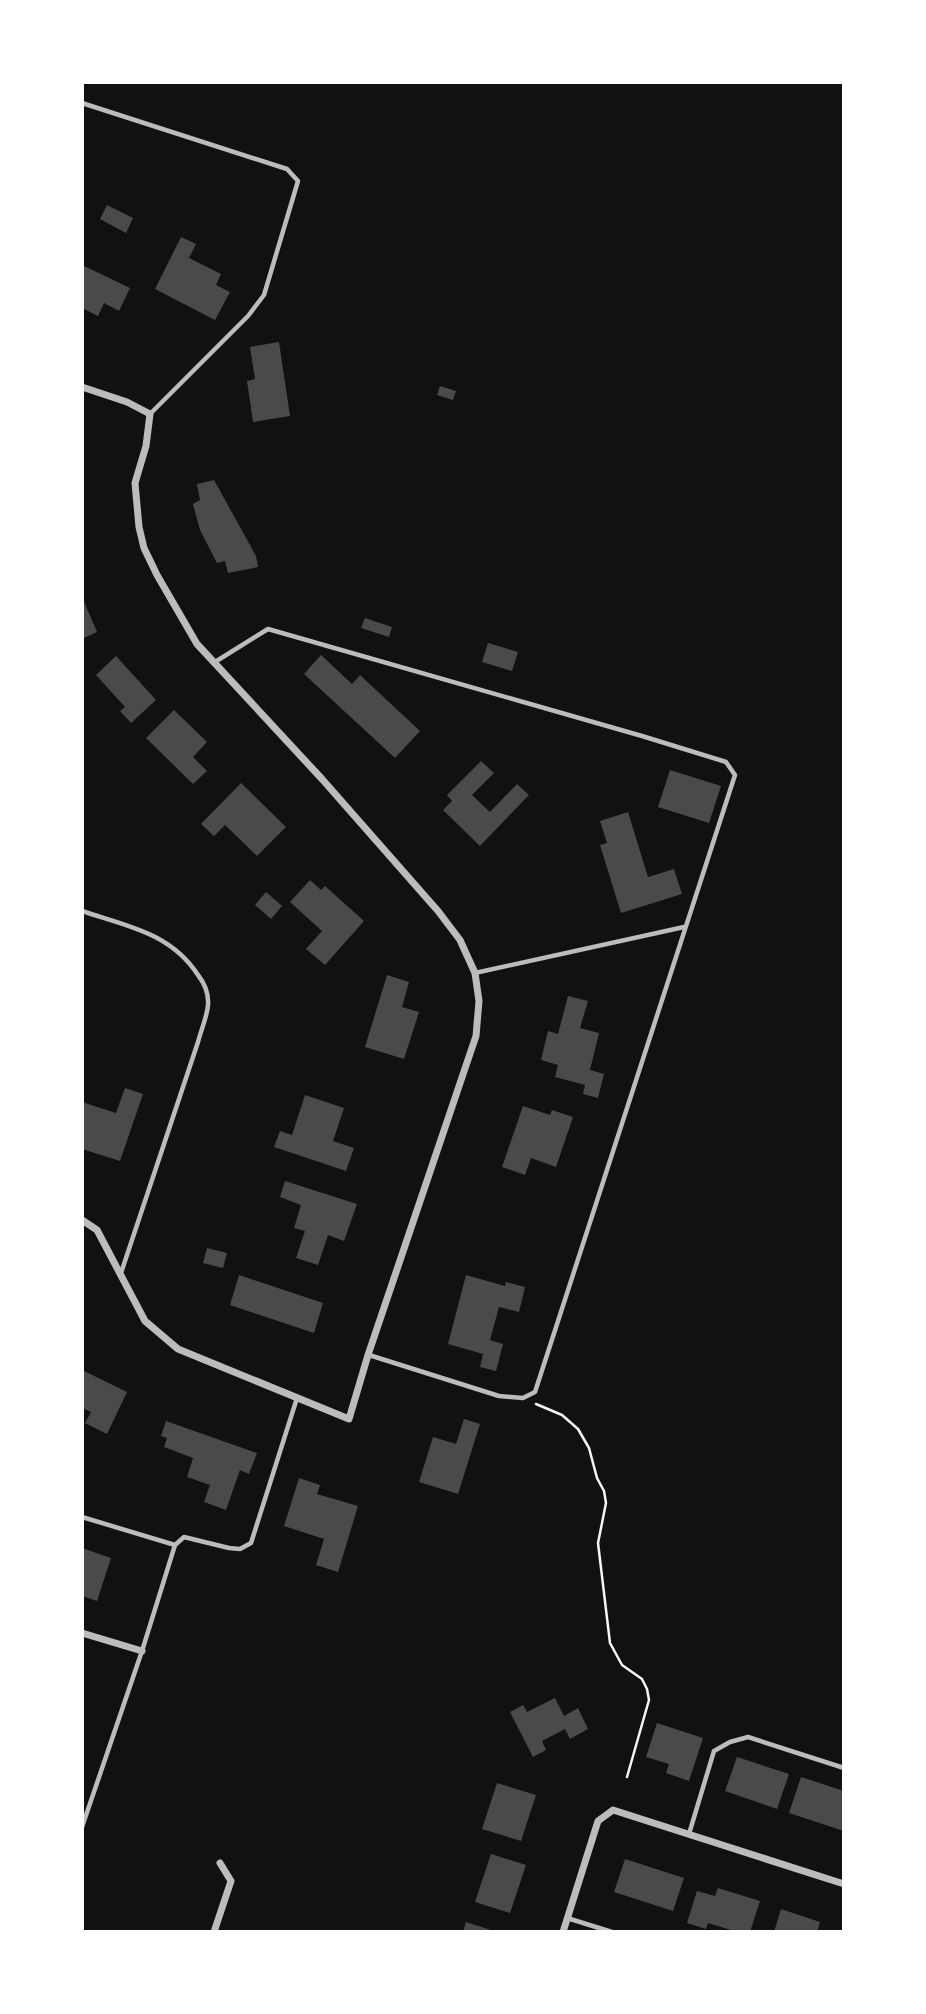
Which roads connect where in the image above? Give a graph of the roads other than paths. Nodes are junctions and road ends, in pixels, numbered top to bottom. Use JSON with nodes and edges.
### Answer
{"nodes":[{"id":1,"x":82,"y":103,"type":"edge"},
{"id":2,"x":82,"y":387,"type":"edge"},
{"id":3,"x":150,"y":414,"type":"junction"},
{"id":4,"x":215,"y":662,"type":"junction"},
{"id":5,"x":82,"y":911,"type":"edge"},
{"id":6,"x":685,"y":927,"type":"junction"},
{"id":7,"x":475,"y":974,"type":"junction"},
{"id":8,"x":82,"y":1220,"type":"edge"},
{"id":9,"x":121,"y":1275,"type":"junction"},
{"id":10,"x":368,"y":1355,"type":"junction"},
{"id":11,"x":297,"y":1398,"type":"junction"},
{"id":12,"x":82,"y":1517,"type":"edge"},
{"id":13,"x":175,"y":1545,"type":"junction"},
{"id":14,"x":82,"y":1633,"type":"edge"},
{"id":15,"x":142,"y":1651,"type":"junction"},
{"id":16,"x":844,"y":1768,"type":"edge"},
{"id":17,"x":82,"y":1827,"type":"edge"},
{"id":18,"x":689,"y":1834,"type":"junction"},
{"id":19,"x":220,"y":1863,"type":"dead end"},
{"id":20,"x":844,"y":1884,"type":"edge"},
{"id":21,"x":566,"y":1917,"type":"junction"},
{"id":22,"x":214,"y":1932,"type":"edge"},
{"id":23,"x":563,"y":1932,"type":"edge"},
{"id":24,"x":612,"y":1932,"type":"edge"}],
"edges":[{"from":1,"to":3,"type":"lane"},
{"from":2,"to":3,"type":"street"},
{"from":3,"to":4,"type":"street"},
{"from":4,"to":6,"type":"lane"},
{"from":4,"to":7,"type":"street"},
{"from":5,"to":9,"type":"lane"},
{"from":6,"to":7,"type":"lane"},
{"from":6,"to":10,"type":"lane"},
{"from":7,"to":10,"type":"street"},
{"from":8,"to":9,"type":"street"},
{"from":9,"to":11,"type":"street"},
{"from":10,"to":11,"type":"street"},
{"from":11,"to":13,"type":"lane"},
{"from":12,"to":13,"type":"lane"},
{"from":13,"to":15,"type":"lane"},
{"from":14,"to":15,"type":"street"},
{"from":15,"to":17,"type":"lane"},
{"from":16,"to":18,"type":"lane"},
{"from":18,"to":20,"type":"street"},
{"from":18,"to":21,"type":"street"},
{"from":19,"to":22,"type":"street"},
{"from":21,"to":23,"type":"street"},
{"from":21,"to":24,"type":"lane"}]}
